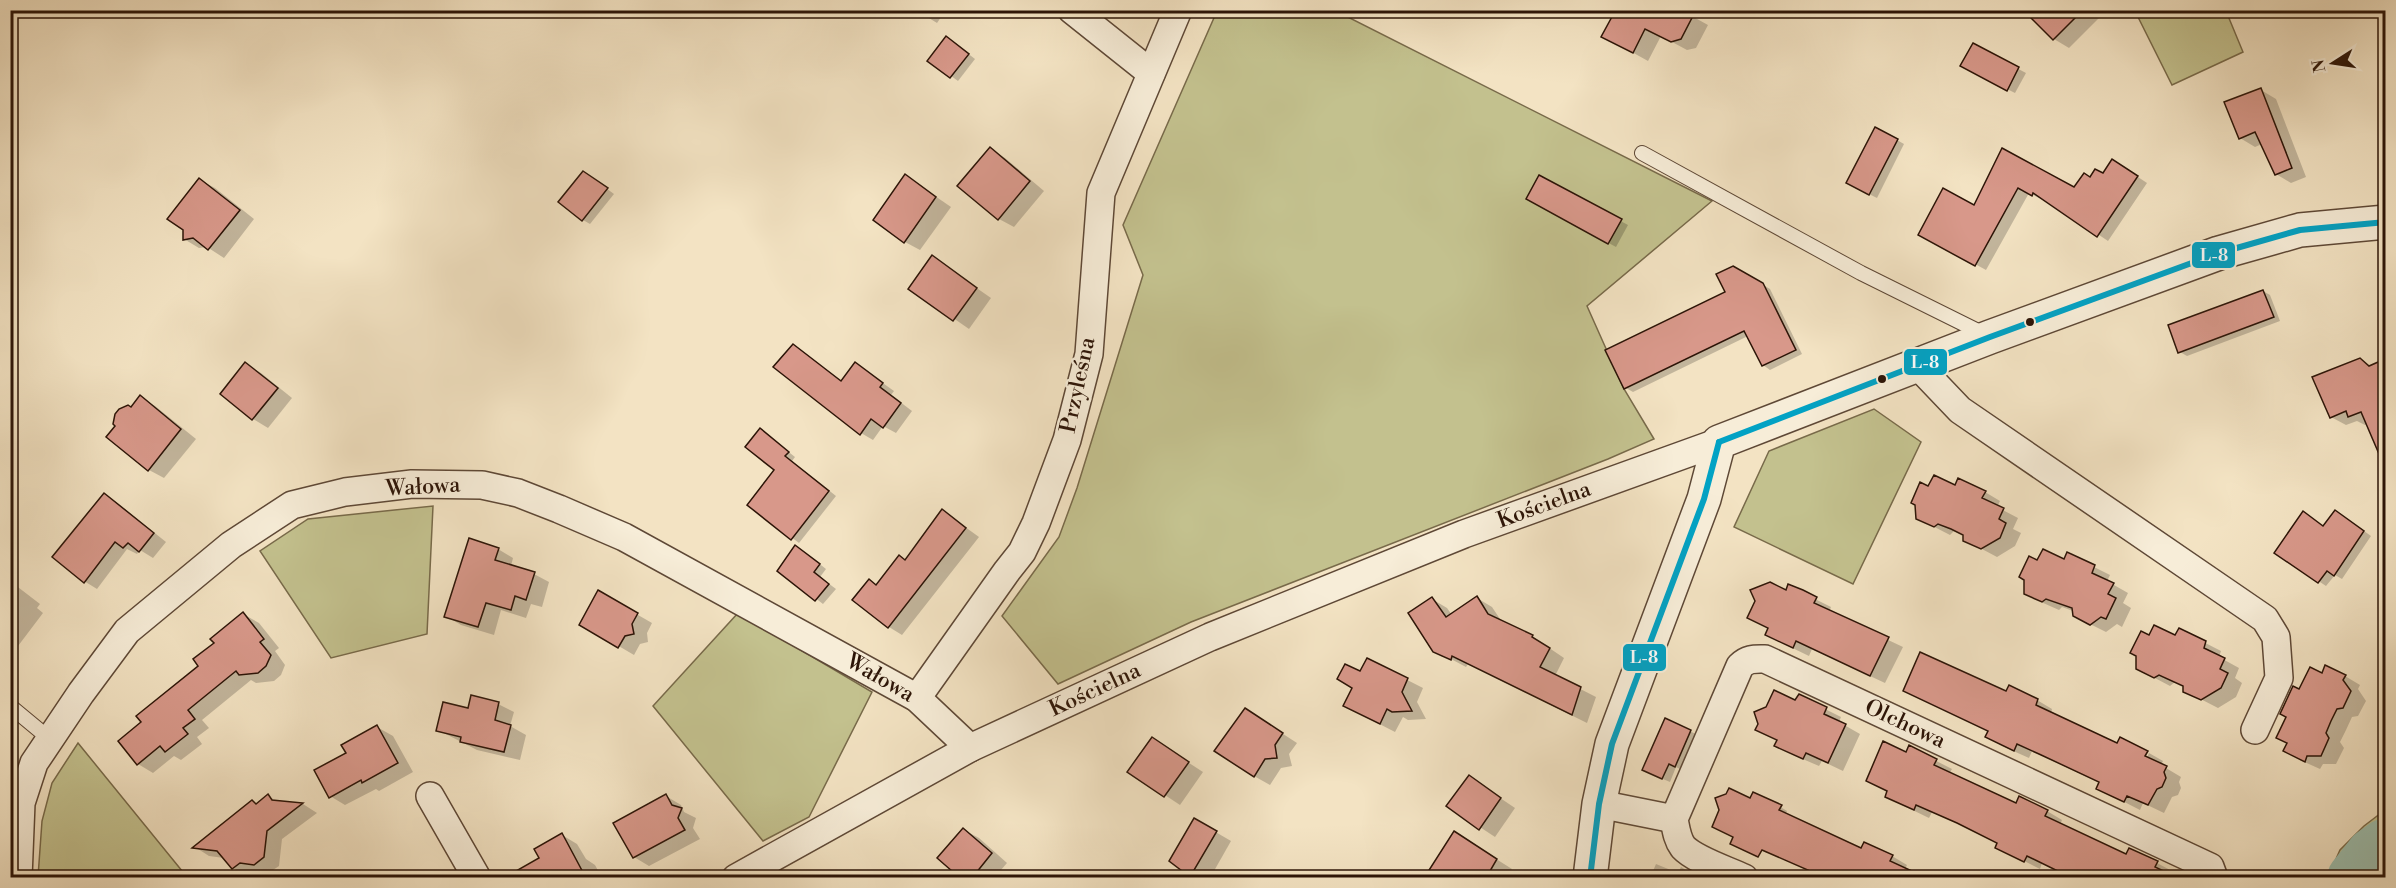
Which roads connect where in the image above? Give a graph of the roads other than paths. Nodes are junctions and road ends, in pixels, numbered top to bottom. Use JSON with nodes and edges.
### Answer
{"nodes":[{"id":1,"x":1072,"y":10,"type":"edge"},
{"id":2,"x":1178,"y":10,"type":"edge"},
{"id":3,"x":1151,"y":73,"type":"junction"},
{"id":4,"x":1642,"y":153,"type":"dead end"},
{"id":5,"x":2385,"y":222,"type":"edge"},
{"id":6,"x":1990,"y":337,"type":"junction"},
{"id":7,"x":1918,"y":366,"type":"junction"},
{"id":8,"x":1719,"y":442,"type":"junction"},
{"id":9,"x":917,"y":698,"type":"junction"},
{"id":10,"x":10,"y":706,"type":"edge"},
{"id":11,"x":2254,"y":730,"type":"dead end"},
{"id":12,"x":51,"y":740,"type":"junction"},
{"id":13,"x":970,"y":748,"type":"junction"},
{"id":14,"x":430,"y":796,"type":"dead end"},
{"id":15,"x":1599,"y":804,"type":"junction"},
{"id":16,"x":16,"y":806,"type":"edge"},
{"id":17,"x":1674,"y":819,"type":"junction"},
{"id":18,"x":18,"y":878,"type":"edge"},
{"id":19,"x":477,"y":878,"type":"edge"},
{"id":20,"x":736,"y":878,"type":"edge"},
{"id":21,"x":1590,"y":878,"type":"edge"},
{"id":22,"x":1744,"y":878,"type":"edge"},
{"id":23,"x":2214,"y":878,"type":"edge"}],
"edges":[{"from":1,"to":3,"type":"street"},
{"from":2,"to":3,"type":"street","name":"Przyleśna"},
{"from":3,"to":9,"type":"street","name":"Przyleśna"},
{"from":4,"to":6,"type":"lane"},
{"from":5,"to":6,"type":"street","name":"Kościelna"},
{"from":6,"to":7,"type":"street","name":"Kościelna"},
{"from":7,"to":8,"type":"street","name":"Kościelna"},
{"from":7,"to":11,"type":"street"},
{"from":8,"to":13,"type":"street","name":"Kościelna"},
{"from":8,"to":15,"type":"street"},
{"from":9,"to":12,"type":"street","name":"Wałowa"},
{"from":9,"to":13,"type":"street","name":"Wałowa"},
{"from":10,"to":12,"type":"lane"},
{"from":12,"to":16,"type":"street","name":"Wałowa"},
{"from":13,"to":20,"type":"street","name":"Kościelna"},
{"from":14,"to":19,"type":"street"},
{"from":15,"to":17,"type":"street"},
{"from":15,"to":21,"type":"street"},
{"from":16,"to":18,"type":"street","name":"Wałowa"},
{"from":17,"to":22,"type":"street"},
{"from":17,"to":23,"type":"street","name":"Olchowa"}]}
